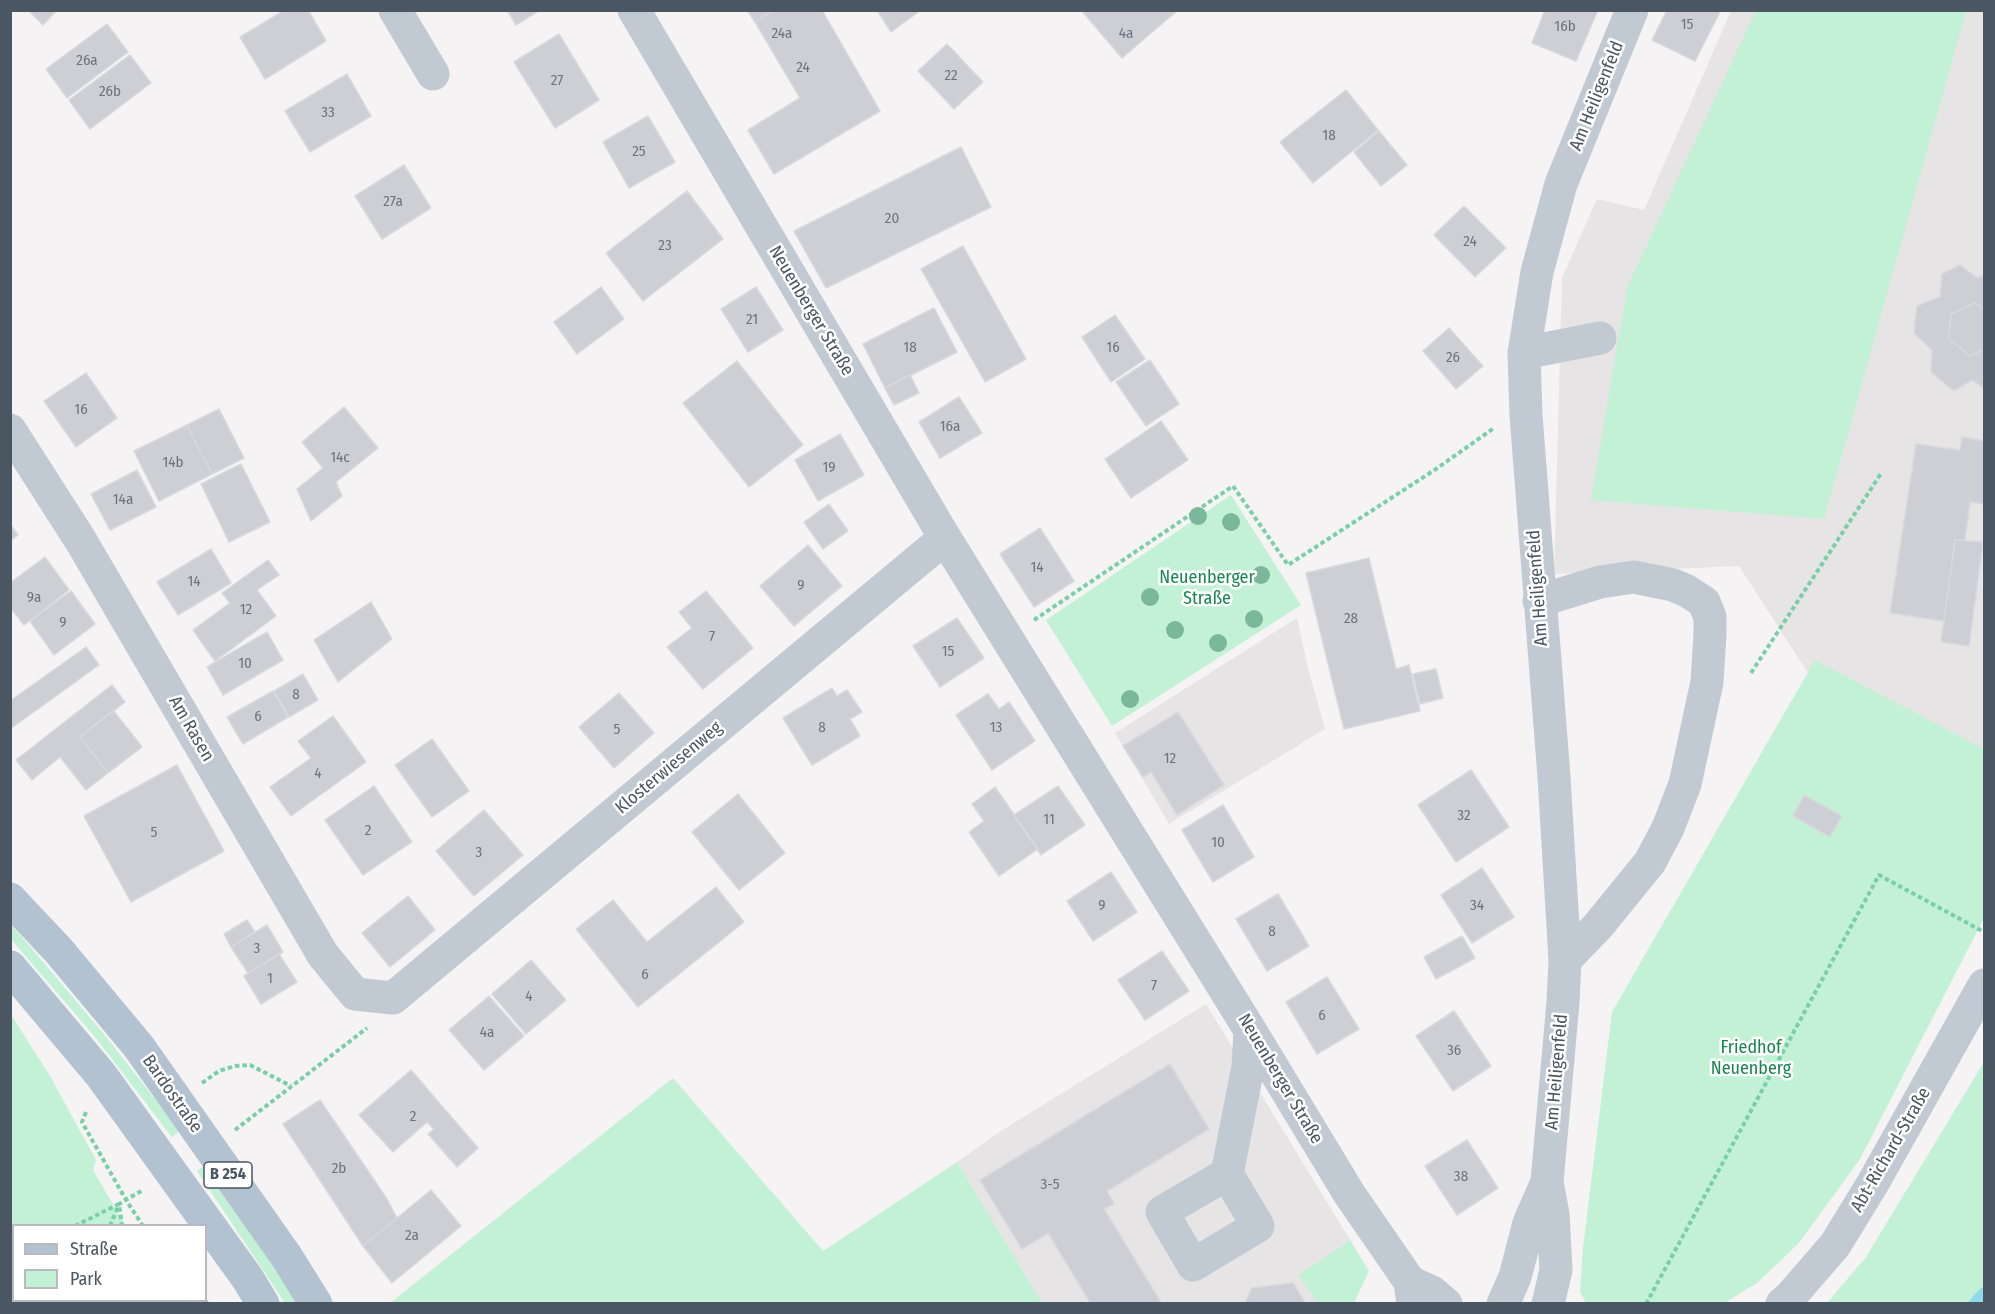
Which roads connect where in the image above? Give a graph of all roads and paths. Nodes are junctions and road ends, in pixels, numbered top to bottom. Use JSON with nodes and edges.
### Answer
{"nodes":[{"id":1,"x":395,"y":10,"type":"edge"},
{"id":2,"x":634,"y":10,"type":"edge"},
{"id":3,"x":1632,"y":10,"type":"edge"},
{"id":4,"x":433,"y":74,"type":"dead end"},
{"id":5,"x":1600,"y":338,"type":"dead end"},
{"id":6,"x":1524,"y":353,"type":"junction"},
{"id":7,"x":1500,"y":423,"type":"dead end"},
{"id":8,"x":10,"y":430,"type":"edge"},
{"id":9,"x":1882,"y":472,"type":"dead end"},
{"id":10,"x":945,"y":538,"type":"junction"},
{"id":11,"x":1539,"y":601,"type":"junction"},
{"id":12,"x":1007,"y":639,"type":"junction"},
{"id":13,"x":1751,"y":673,"type":"dead end"},
{"id":14,"x":10,"y":899,"type":"edge"},
{"id":15,"x":1984,"y":932,"type":"edge"},
{"id":16,"x":1565,"y":960,"type":"junction"},
{"id":17,"x":10,"y":967,"type":"edge"},
{"id":18,"x":1984,"y":985,"type":"edge"},
{"id":19,"x":393,"y":998,"type":"joint"},
{"id":20,"x":373,"y":1024,"type":"dead end"},
{"id":21,"x":1250,"y":1030,"type":"junction"},
{"id":22,"x":291,"y":1086,"type":"junction"},
{"id":23,"x":194,"y":1089,"type":"dead end"},
{"id":24,"x":89,"y":1106,"type":"dead end"},
{"id":25,"x":235,"y":1131,"type":"dead end"},
{"id":26,"x":1227,"y":1174,"type":"dead end"},
{"id":27,"x":1547,"y":1182,"type":"junction"},
{"id":28,"x":143,"y":1190,"type":"dead end"},
{"id":29,"x":126,"y":1200,"type":"junction"},
{"id":30,"x":119,"y":1204,"type":"junction"},
{"id":31,"x":79,"y":1224,"type":"edge"},
{"id":32,"x":111,"y":1224,"type":"edge"},
{"id":33,"x":122,"y":1224,"type":"edge"},
{"id":34,"x":142,"y":1224,"type":"edge"},
{"id":35,"x":1410,"y":1296,"type":"edge"},
{"id":36,"x":263,"y":1304,"type":"edge"},
{"id":37,"x":316,"y":1304,"type":"edge"},
{"id":38,"x":1446,"y":1304,"type":"edge"},
{"id":39,"x":1503,"y":1304,"type":"edge"},
{"id":40,"x":1548,"y":1304,"type":"edge"},
{"id":41,"x":1646,"y":1304,"type":"edge"},
{"id":42,"x":1782,"y":1304,"type":"edge"}],
"edges":[{"from":1,"to":4,"type":"street"},
{"from":2,"to":10,"type":"street","name":"Neuenberger Straße"},
{"from":3,"to":6,"type":"street","name":"Am Heiligenfeld"},
{"from":5,"to":6,"type":"street"},
{"from":6,"to":11,"type":"street","name":"Am Heiligenfeld"},
{"from":7,"to":12,"type":"path"},
{"from":8,"to":19,"type":"street","name":"Am Rasen"},
{"from":9,"to":13,"type":"path"},
{"from":10,"to":12,"type":"street","name":"Neuenberger Straße"},
{"from":10,"to":19,"type":"street","name":"Klosterwiesenweg"},
{"from":11,"to":16,"type":"street","name":"Am Heiligenfeld"},
{"from":11,"to":16,"type":"street"},
{"from":12,"to":21,"type":"street","name":"Neuenberger Straße"},
{"from":14,"to":37,"type":"main road","name":"Bardostraße","number":"B 254"},
{"from":15,"to":41,"type":"path"},
{"from":16,"to":27,"type":"street","name":"Am Heiligenfeld"},
{"from":17,"to":36,"type":"main road","number":"B 254"},
{"from":18,"to":42,"type":"street","name":"Abt-Richard-Straße"},
{"from":20,"to":22,"type":"path"},
{"from":21,"to":26,"type":"street"},
{"from":21,"to":35,"type":"street","name":"Neuenberger Straße"},
{"from":22,"to":23,"type":"path"},
{"from":22,"to":25,"type":"path"},
{"from":24,"to":29,"type":"path"},
{"from":27,"to":39,"type":"street","name":"Am Heiligenfeld"},
{"from":27,"to":40,"type":"street","name":"Am Heiligenfeld"},
{"from":28,"to":29,"type":"path"},
{"from":29,"to":30,"type":"path"},
{"from":29,"to":34,"type":"path"},
{"from":30,"to":31,"type":"path"},
{"from":30,"to":32,"type":"path"},
{"from":30,"to":33,"type":"path"},
{"from":35,"to":38,"type":"street","name":"Neuenberger Straße"}]}
